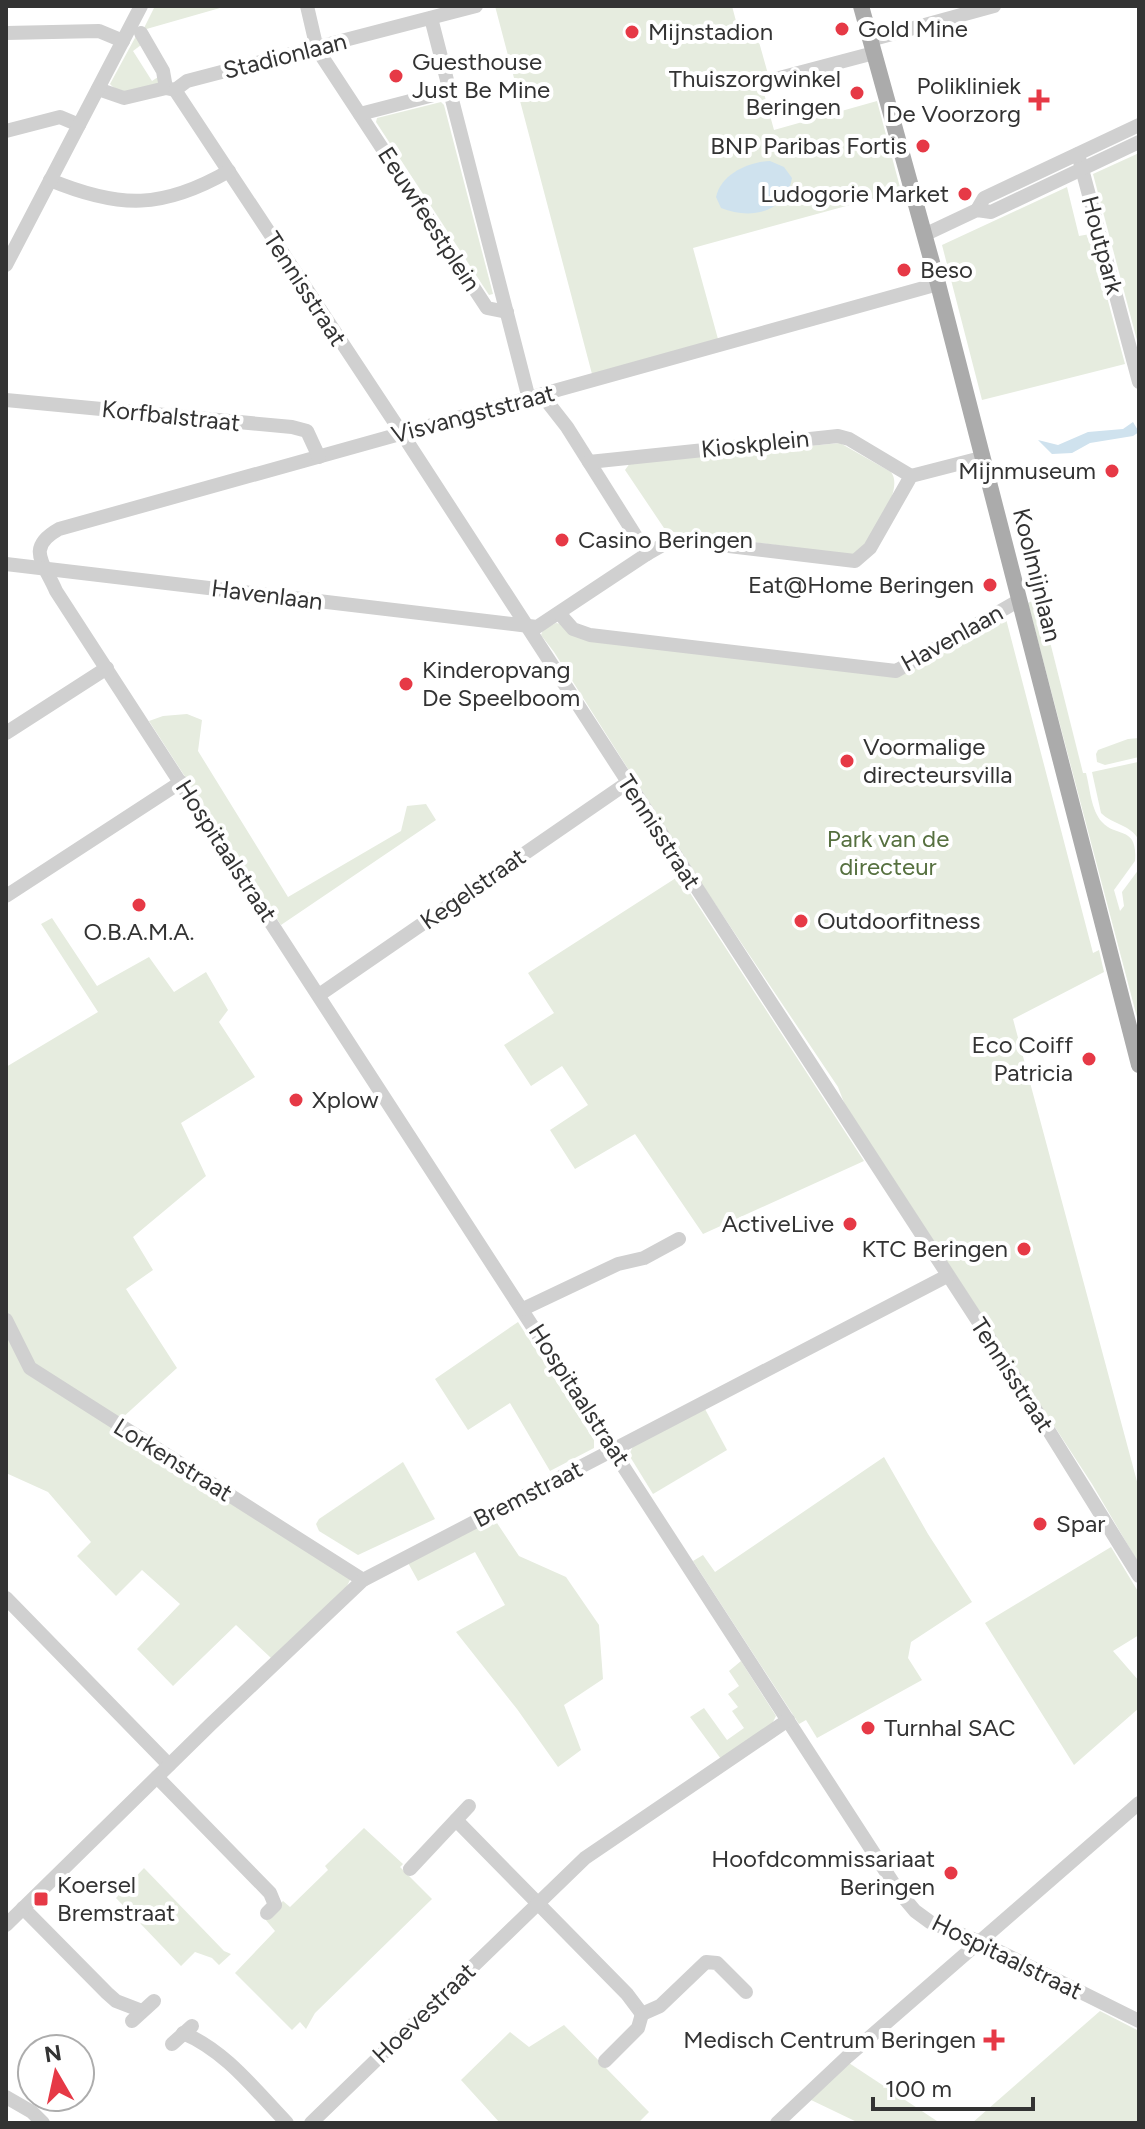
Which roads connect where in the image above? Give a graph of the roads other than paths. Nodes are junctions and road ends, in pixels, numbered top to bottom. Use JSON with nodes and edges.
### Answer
{"nodes":[{"id":1,"x":307,"y":6,"type":"edge"},
{"id":2,"x":476,"y":6,"type":"edge"},
{"id":3,"x":861,"y":6,"type":"edge"},
{"id":4,"x":994,"y":6,"type":"edge"},
{"id":5,"x":136,"y":8,"type":"edge"},
{"id":6,"x":431,"y":18,"type":"junction"},
{"id":7,"x":6,"y":33,"type":"edge"},
{"id":8,"x":141,"y":33,"type":"dead end"},
{"id":9,"x":123,"y":41,"type":"junction"},
{"id":10,"x":872,"y":47,"type":"junction"},
{"id":11,"x":317,"y":49,"type":"junction"},
{"id":12,"x":768,"y":81,"type":"dead end"},
{"id":13,"x":98,"y":89,"type":"junction"},
{"id":14,"x":170,"y":89,"type":"junction"},
{"id":15,"x":449,"y":91,"type":"junction"},
{"id":16,"x":360,"y":114,"type":"junction"},
{"id":17,"x":79,"y":125,"type":"junction"},
{"id":18,"x":1139,"y":125,"type":"edge"},
{"id":19,"x":6,"y":131,"type":"edge"},
{"id":20,"x":1139,"y":142,"type":"edge"},
{"id":21,"x":1080,"y":161,"type":"junction"},
{"id":22,"x":229,"y":171,"type":"junction"},
{"id":23,"x":50,"y":180,"type":"junction"},
{"id":24,"x":924,"y":235,"type":"junction"},
{"id":25,"x":6,"y":265,"type":"edge"},
{"id":26,"x":938,"y":284,"type":"junction"},
{"id":27,"x":507,"y":312,"type":"junction"},
{"id":28,"x":1139,"y":382,"type":"edge"},
{"id":29,"x":536,"y":397,"type":"junction"},
{"id":30,"x":6,"y":400,"type":"edge"},
{"id":31,"x":401,"y":432,"type":"junction"},
{"id":32,"x":319,"y":457,"type":"junction"},
{"id":33,"x":981,"y":458,"type":"junction"},
{"id":34,"x":589,"y":462,"type":"junction"},
{"id":35,"x":911,"y":476,"type":"junction"},
{"id":36,"x":653,"y":551,"type":"junction"},
{"id":37,"x":6,"y":564,"type":"edge"},
{"id":38,"x":46,"y":569,"type":"junction"},
{"id":39,"x":1018,"y":601,"type":"junction"},
{"id":40,"x":559,"y":613,"type":"junction"},
{"id":41,"x":527,"y":627,"type":"junction"},
{"id":42,"x":107,"y":668,"type":"junction"},
{"id":43,"x":6,"y":733,"type":"edge"},
{"id":44,"x":181,"y":782,"type":"junction"},
{"id":45,"x":627,"y":783,"type":"junction"},
{"id":46,"x":6,"y":896,"type":"edge"},
{"id":47,"x":319,"y":995,"type":"junction"},
{"id":48,"x":1139,"y":1065,"type":"edge"},
{"id":49,"x":679,"y":1239,"type":"dead end"},
{"id":50,"x":947,"y":1276,"type":"junction"},
{"id":51,"x":523,"y":1309,"type":"junction"},
{"id":52,"x":6,"y":1320,"type":"edge"},
{"id":53,"x":614,"y":1449,"type":"junction"},
{"id":54,"x":1139,"y":1576,"type":"edge"},
{"id":55,"x":363,"y":1580,"type":"junction"},
{"id":56,"x":6,"y":1598,"type":"edge"},
{"id":57,"x":788,"y":1720,"type":"junction"},
{"id":58,"x":169,"y":1765,"type":"junction"},
{"id":59,"x":157,"y":1777,"type":"junction"},
{"id":60,"x":1139,"y":1803,"type":"edge"},
{"id":61,"x":469,"y":1806,"type":"dead end"},
{"id":62,"x":456,"y":1820,"type":"junction"},
{"id":63,"x":410,"y":1869,"type":"dead end"},
{"id":64,"x":537,"y":1903,"type":"junction"},
{"id":65,"x":23,"y":1908,"type":"junction"},
{"id":66,"x":267,"y":1913,"type":"dead end"},
{"id":67,"x":6,"y":1925,"type":"edge"},
{"id":68,"x":980,"y":1942,"type":"junction"},
{"id":69,"x":746,"y":1992,"type":"dead end"},
{"id":70,"x":154,"y":2001,"type":"dead end"},
{"id":71,"x":642,"y":2014,"type":"junction"},
{"id":72,"x":1139,"y":2021,"type":"edge"},
{"id":73,"x":172,"y":2044,"type":"dead end"},
{"id":74,"x":605,"y":2061,"type":"dead end"},
{"id":75,"x":6,"y":2087,"type":"edge"},
{"id":76,"x":6,"y":2096,"type":"edge"},
{"id":77,"x":43,"y":2123,"type":"edge"},
{"id":78,"x":287,"y":2123,"type":"edge"},
{"id":79,"x":311,"y":2123,"type":"edge"},
{"id":80,"x":777,"y":2123,"type":"edge"}],
"edges":[{"from":1,"to":11,"type":"street","name":"Eeuwfeestplein"},
{"from":2,"to":6,"type":"street","name":"Stadionlaan"},
{"from":3,"to":10,"type":"main road","name":"Koolmijnlaan"},
{"from":4,"to":10,"type":"street"},
{"from":5,"to":9,"type":"street"},
{"from":6,"to":11,"type":"street","name":"Stadionlaan"},
{"from":6,"to":15,"type":"street","name":"Eeuwfeestplein"},
{"from":7,"to":9,"type":"street"},
{"from":8,"to":14,"type":"street","name":"Tennisstraat"},
{"from":9,"to":13,"type":"street"},
{"from":10,"to":12,"type":"street"},
{"from":10,"to":24,"type":"main road","name":"Koolmijnlaan"},
{"from":11,"to":14,"type":"street","name":"Stadionlaan"},
{"from":11,"to":16,"type":"street","name":"Eeuwfeestplein"},
{"from":13,"to":14,"type":"street","name":"Stadionlaan"},
{"from":13,"to":17,"type":"street"},
{"from":14,"to":22,"type":"street","name":"Tennisstraat"},
{"from":15,"to":16,"type":"street","name":"Eeuwfeestplein"},
{"from":15,"to":27,"type":"street","name":"Eeuwfeestplein"},
{"from":16,"to":27,"type":"street","name":"Eeuwfeestplein"},
{"from":17,"to":19,"type":"street"},
{"from":17,"to":23,"type":"street"},
{"from":18,"to":21,"type":"street"},
{"from":20,"to":21,"type":"street"},
{"from":21,"to":24,"type":"street"},
{"from":21,"to":28,"type":"street","name":"Houtpark"},
{"from":22,"to":23,"type":"street"},
{"from":22,"to":31,"type":"street","name":"Tennisstraat"},
{"from":23,"to":25,"type":"street"},
{"from":24,"to":26,"type":"main road","name":"Koolmijnlaan"},
{"from":26,"to":29,"type":"street","name":"Visvangststraat"},
{"from":26,"to":33,"type":"main road","name":"Koolmijnlaan"},
{"from":27,"to":29,"type":"street","name":"Eeuwfeestplein"},
{"from":29,"to":31,"type":"street","name":"Visvangststraat"},
{"from":29,"to":34,"type":"street"},
{"from":30,"to":32,"type":"street","name":"Korfbalstraat"},
{"from":31,"to":32,"type":"street","name":"Visvangststraat"},
{"from":31,"to":41,"type":"street","name":"Tennisstraat"},
{"from":32,"to":38,"type":"street","name":"Visvangststraat"},
{"from":33,"to":35,"type":"street"},
{"from":33,"to":39,"type":"main road","name":"Koolmijnlaan"},
{"from":34,"to":35,"type":"street","name":"Kioskplein"},
{"from":34,"to":36,"type":"street"},
{"from":35,"to":36,"type":"street"},
{"from":36,"to":40,"type":"street"},
{"from":37,"to":38,"type":"street","name":"Havenlaan"},
{"from":38,"to":41,"type":"street","name":"Havenlaan"},
{"from":38,"to":42,"type":"street","name":"Hospitaalstraat"},
{"from":39,"to":40,"type":"street","name":"Havenlaan"},
{"from":39,"to":48,"type":"main road","name":"Koolmijnlaan"},
{"from":40,"to":41,"type":"street"},
{"from":41,"to":45,"type":"street","name":"Tennisstraat"},
{"from":42,"to":43,"type":"street"},
{"from":42,"to":44,"type":"street","name":"Hospitaalstraat"},
{"from":44,"to":46,"type":"street"},
{"from":44,"to":47,"type":"street","name":"Hospitaalstraat"},
{"from":45,"to":47,"type":"street","name":"Kegelstraat"},
{"from":45,"to":50,"type":"street","name":"Tennisstraat"},
{"from":47,"to":51,"type":"street","name":"Hospitaalstraat"},
{"from":49,"to":51,"type":"street"},
{"from":50,"to":53,"type":"street","name":"Bremstraat"},
{"from":50,"to":54,"type":"street","name":"Tennisstraat"},
{"from":51,"to":53,"type":"street","name":"Hospitaalstraat"},
{"from":52,"to":55,"type":"street","name":"Lorkenstraat"},
{"from":53,"to":55,"type":"street","name":"Bremstraat"},
{"from":53,"to":57,"type":"street","name":"Hospitaalstraat"},
{"from":55,"to":58,"type":"street","name":"Bremstraat"},
{"from":56,"to":58,"type":"street"},
{"from":57,"to":64,"type":"street","name":"Hoevestraat"},
{"from":57,"to":68,"type":"street","name":"Hospitaalstraat"},
{"from":58,"to":59,"type":"street","name":"Bremstraat"},
{"from":59,"to":65,"type":"street","name":"Bremstraat"},
{"from":59,"to":66,"type":"street"},
{"from":60,"to":68,"type":"street"},
{"from":61,"to":62,"type":"street"},
{"from":62,"to":63,"type":"street"},
{"from":62,"to":64,"type":"street"},
{"from":64,"to":71,"type":"street"},
{"from":64,"to":79,"type":"street","name":"Hoevestraat"},
{"from":65,"to":67,"type":"street","name":"Bremstraat"},
{"from":65,"to":70,"type":"street"},
{"from":68,"to":72,"type":"street","name":"Hospitaalstraat"},
{"from":68,"to":80,"type":"street"},
{"from":69,"to":71,"type":"street"},
{"from":71,"to":74,"type":"street"},
{"from":73,"to":78,"type":"street"},
{"from":75,"to":76,"type":"street"},
{"from":76,"to":77,"type":"street"}]}
